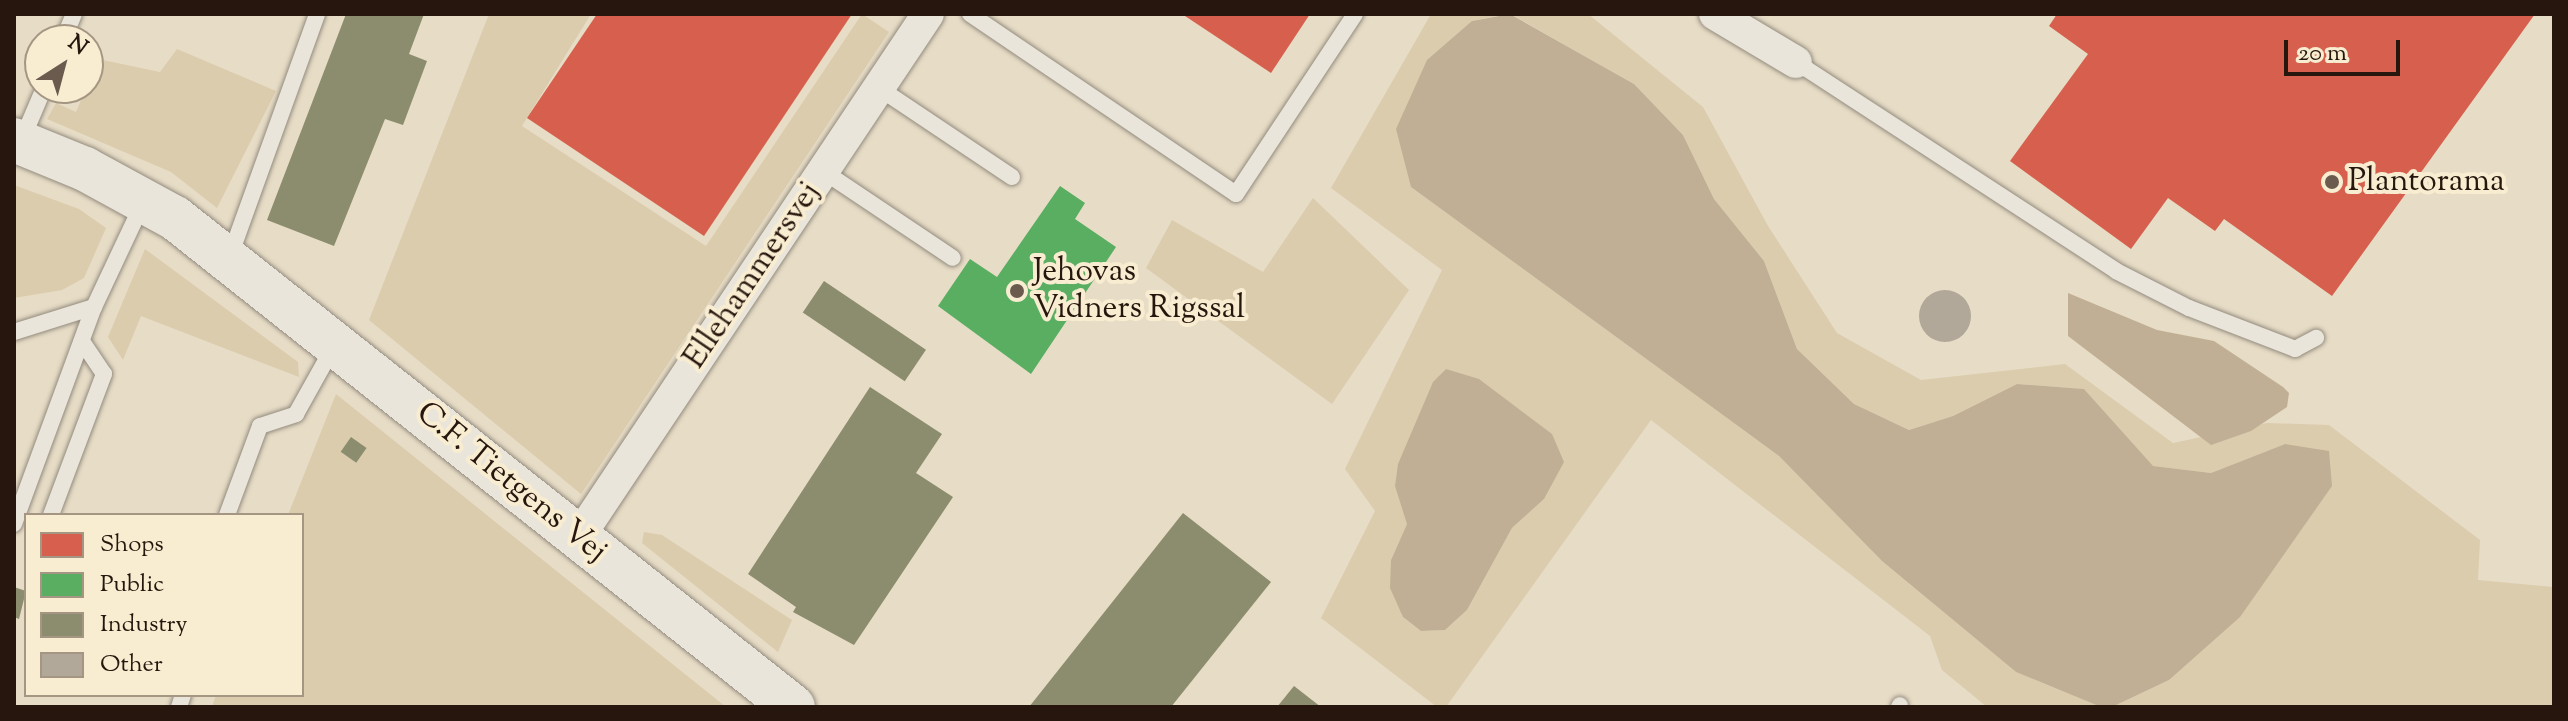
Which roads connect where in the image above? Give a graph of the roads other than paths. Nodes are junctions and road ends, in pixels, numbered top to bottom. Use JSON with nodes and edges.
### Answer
{"nodes":[{"id":1,"x":317,"y":14,"type":"edge"},
{"id":2,"x":928,"y":14,"type":"edge"},
{"id":3,"x":970,"y":14,"type":"edge"},
{"id":4,"x":1355,"y":14,"type":"edge"},
{"id":5,"x":1715,"y":14,"type":"edge"},
{"id":6,"x":1796,"y":62,"type":"joint"},
{"id":7,"x":879,"y":88,"type":"junction"},
{"id":8,"x":36,"y":104,"type":"edge"},
{"id":9,"x":18,"y":142,"type":"edge"},
{"id":10,"x":823,"y":171,"type":"junction"},
{"id":11,"x":1012,"y":177,"type":"dead end"},
{"id":12,"x":145,"y":199,"type":"junction"},
{"id":13,"x":953,"y":258,"type":"dead end"},
{"id":14,"x":229,"y":262,"type":"junction"},
{"id":15,"x":94,"y":307,"type":"junction"},
{"id":16,"x":14,"y":332,"type":"edge"},
{"id":17,"x":2316,"y":338,"type":"dead end"},
{"id":18,"x":82,"y":341,"type":"junction"},
{"id":19,"x":336,"y":342,"type":"junction"},
{"id":20,"x":52,"y":513,"type":"edge"},
{"id":21,"x":228,"y":513,"type":"edge"},
{"id":22,"x":14,"y":524,"type":"edge"},
{"id":23,"x":578,"y":538,"type":"junction"},
{"id":24,"x":793,"y":707,"type":"edge"}],
"edges":[{"from":1,"to":14,"type":"lane"},
{"from":2,"to":7,"type":"street","name":"Ellehammersvej"},
{"from":3,"to":4,"type":"lane"},
{"from":5,"to":6,"type":"street"},
{"from":6,"to":17,"type":"lane"},
{"from":7,"to":10,"type":"street","name":"Ellehammersvej"},
{"from":7,"to":11,"type":"lane"},
{"from":8,"to":9,"type":"lane","name":"C.F. Tietgens Vej"},
{"from":9,"to":12,"type":"street","name":"C.F. Tietgens Vej"},
{"from":10,"to":13,"type":"lane"},
{"from":10,"to":23,"type":"street","name":"Ellehammersvej"},
{"from":12,"to":14,"type":"street","name":"C.F. Tietgens Vej"},
{"from":12,"to":15,"type":"lane"},
{"from":14,"to":19,"type":"street","name":"C.F. Tietgens Vej"},
{"from":15,"to":16,"type":"lane"},
{"from":15,"to":18,"type":"lane"},
{"from":18,"to":20,"type":"lane"},
{"from":18,"to":22,"type":"lane"},
{"from":19,"to":21,"type":"lane"},
{"from":19,"to":23,"type":"street","name":"C.F. Tietgens Vej"},
{"from":23,"to":24,"type":"street","name":"C.F. Tietgens Vej"}]}
